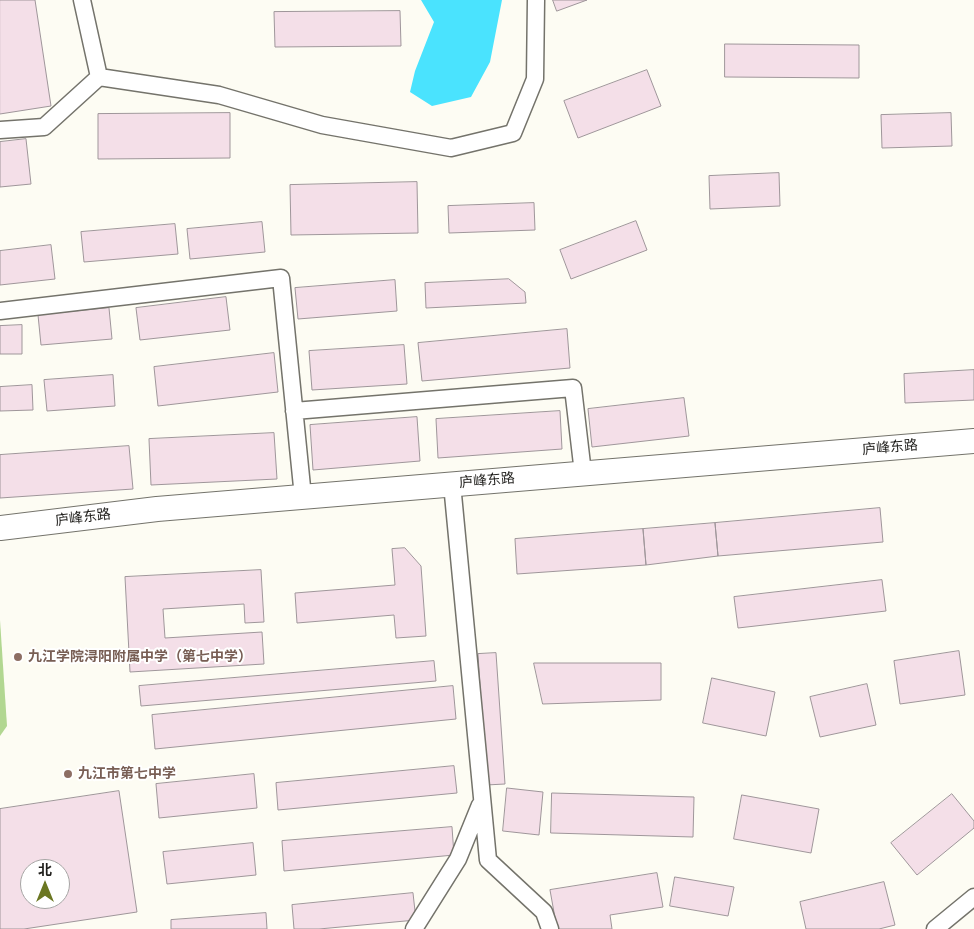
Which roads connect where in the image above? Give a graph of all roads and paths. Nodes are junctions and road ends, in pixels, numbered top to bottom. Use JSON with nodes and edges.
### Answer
{"nodes":[{"id":1,"x":82,"y":0,"type":"edge"},
{"id":2,"x":536,"y":0,"type":"edge"},
{"id":3,"x":99,"y":77,"type":"junction"},
{"id":4,"x":0,"y":130,"type":"edge"},
{"id":5,"x":0,"y":311,"type":"edge"},
{"id":6,"x":294,"y":411,"type":"junction"},
{"id":7,"x":974,"y":441,"type":"edge"},
{"id":8,"x":583,"y":473,"type":"junction"},
{"id":9,"x":452,"y":484,"type":"junction"},
{"id":10,"x":303,"y":497,"type":"junction"},
{"id":11,"x":0,"y":528,"type":"edge"},
{"id":12,"x":481,"y":803,"type":"junction"},
{"id":13,"x":974,"y":897,"type":"edge"},
{"id":14,"x":414,"y":929,"type":"edge"},
{"id":15,"x":550,"y":929,"type":"edge"},
{"id":16,"x":935,"y":929,"type":"edge"}],
"edges":[{"from":1,"to":3,"type":"street"},
{"from":2,"to":3,"type":"street"},
{"from":3,"to":4,"type":"street"},
{"from":5,"to":6,"type":"street"},
{"from":6,"to":8,"type":"street"},
{"from":6,"to":10,"type":"street"},
{"from":7,"to":8,"type":"main road","name":"庐峰东路"},
{"from":8,"to":9,"type":"main road","name":"庐峰东路"},
{"from":9,"to":10,"type":"main road","name":"庐峰东路"},
{"from":9,"to":12,"type":"street"},
{"from":10,"to":11,"type":"main road","name":"庐峰东路"},
{"from":12,"to":14,"type":"street"},
{"from":12,"to":15,"type":"street"},
{"from":13,"to":16,"type":"street"}]}
